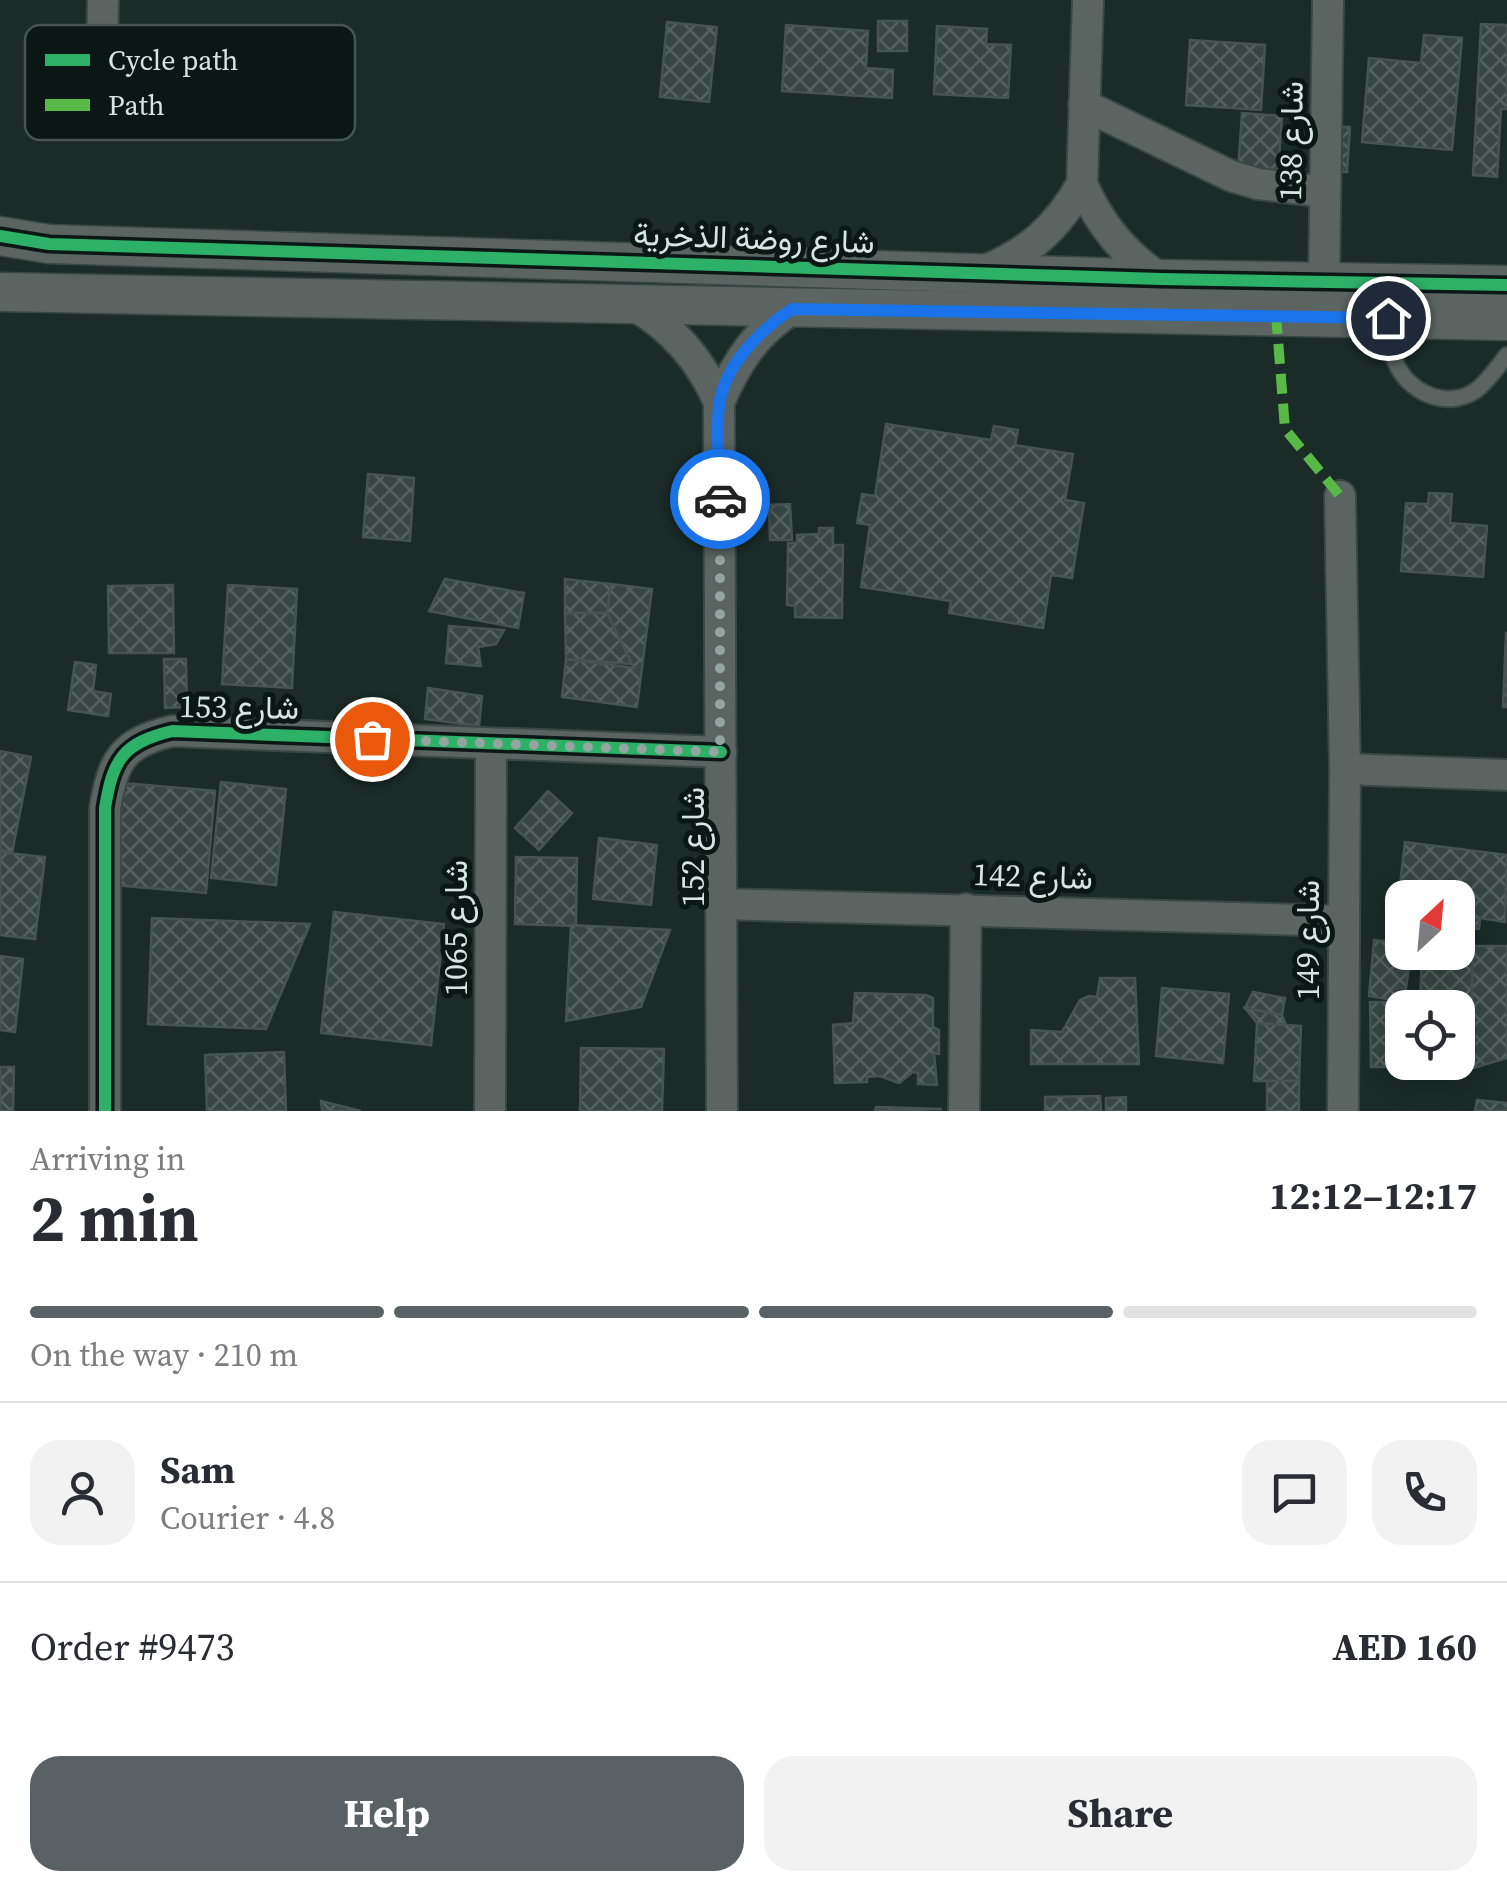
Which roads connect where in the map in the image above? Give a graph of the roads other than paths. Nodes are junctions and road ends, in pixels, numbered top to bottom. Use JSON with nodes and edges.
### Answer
{"nodes":[{"id":1,"x":103,"y":0,"type":"edge"},
{"id":2,"x":1088,"y":0,"type":"edge"},
{"id":3,"x":1328,"y":0,"type":"edge"},
{"id":4,"x":103,"y":25,"type":"edge"},
{"id":5,"x":1084,"y":105,"type":"junction"},
{"id":6,"x":1082,"y":184,"type":"junction"},
{"id":7,"x":1325,"y":192,"type":"junction"},
{"id":8,"x":0,"y":236,"type":"edge"},
{"id":9,"x":981,"y":272,"type":"junction"},
{"id":10,"x":1161,"y":279,"type":"junction"},
{"id":11,"x":1324,"y":282,"type":"junction"},
{"id":12,"x":1507,"y":285,"type":"edge"},
{"id":13,"x":0,"y":292,"type":"edge"},
{"id":14,"x":632,"y":304,"type":"junction"},
{"id":15,"x":792,"y":309,"type":"junction"},
{"id":16,"x":1388,"y":318,"type":"junction"},
{"id":17,"x":1507,"y":321,"type":"edge"},
{"id":18,"x":1507,"y":356,"type":"edge"},
{"id":19,"x":719,"y":402,"type":"junction"},
{"id":20,"x":1340,"y":496,"type":"dead end"},
{"id":21,"x":491,"y":744,"type":"junction"},
{"id":22,"x":720,"y":752,"type":"junction"},
{"id":23,"x":1345,"y":769,"type":"junction"},
{"id":24,"x":1507,"y":775,"type":"edge"},
{"id":25,"x":721,"y":904,"type":"junction"},
{"id":26,"x":966,"y":909,"type":"junction"},
{"id":27,"x":1343,"y":921,"type":"junction"},
{"id":28,"x":105,"y":1111,"type":"edge"},
{"id":29,"x":490,"y":1111,"type":"edge"},
{"id":30,"x":722,"y":1111,"type":"edge"},
{"id":31,"x":964,"y":1111,"type":"edge"},
{"id":32,"x":1343,"y":1111,"type":"edge"}],
"edges":[{"from":1,"to":4,"type":"street"},
{"from":2,"to":5,"type":"street"},
{"from":3,"to":7,"type":"street","name":"شارع 138"},
{"from":5,"to":6,"type":"street"},
{"from":5,"to":7,"type":"street"},
{"from":6,"to":9,"type":"street"},
{"from":6,"to":10,"type":"street"},
{"from":7,"to":11,"type":"street","name":"شارع 138"},
{"from":8,"to":9,"type":"street","name":"شارع روضة الذخرية"},
{"from":9,"to":10,"type":"street","name":"شارع روضة الذخرية"},
{"from":10,"to":11,"type":"street","name":"شارع روضة الذخرية"},
{"from":11,"to":12,"type":"street","name":"شارع روضة الذخرية"},
{"from":13,"to":14,"type":"street","name":"شارع روضة الذخرية"},
{"from":14,"to":15,"type":"street","name":"شارع روضة الذخرية"},
{"from":14,"to":19,"type":"street","name":"شارع 152"},
{"from":15,"to":16,"type":"street","name":"شارع روضة الذخرية"},
{"from":15,"to":19,"type":"street","name":"شارع 152"},
{"from":16,"to":17,"type":"street","name":"شارع روضة الذخرية"},
{"from":16,"to":18,"type":"lane"},
{"from":19,"to":22,"type":"street","name":"شارع 152"},
{"from":20,"to":23,"type":"street","name":"شارع 149"},
{"from":21,"to":22,"type":"street","name":"شارع 153"},
{"from":21,"to":28,"type":"street","name":"شارع 153"},
{"from":21,"to":29,"type":"street","name":"شارع 1065"},
{"from":22,"to":25,"type":"street","name":"شارع 152"},
{"from":23,"to":24,"type":"street"},
{"from":23,"to":27,"type":"street","name":"شارع 149"},
{"from":25,"to":26,"type":"street","name":"شارع 142"},
{"from":25,"to":30,"type":"street","name":"شارع 152"},
{"from":26,"to":27,"type":"street","name":"شارع 142"},
{"from":26,"to":31,"type":"street"},
{"from":27,"to":32,"type":"street","name":"شارع 149"}]}
